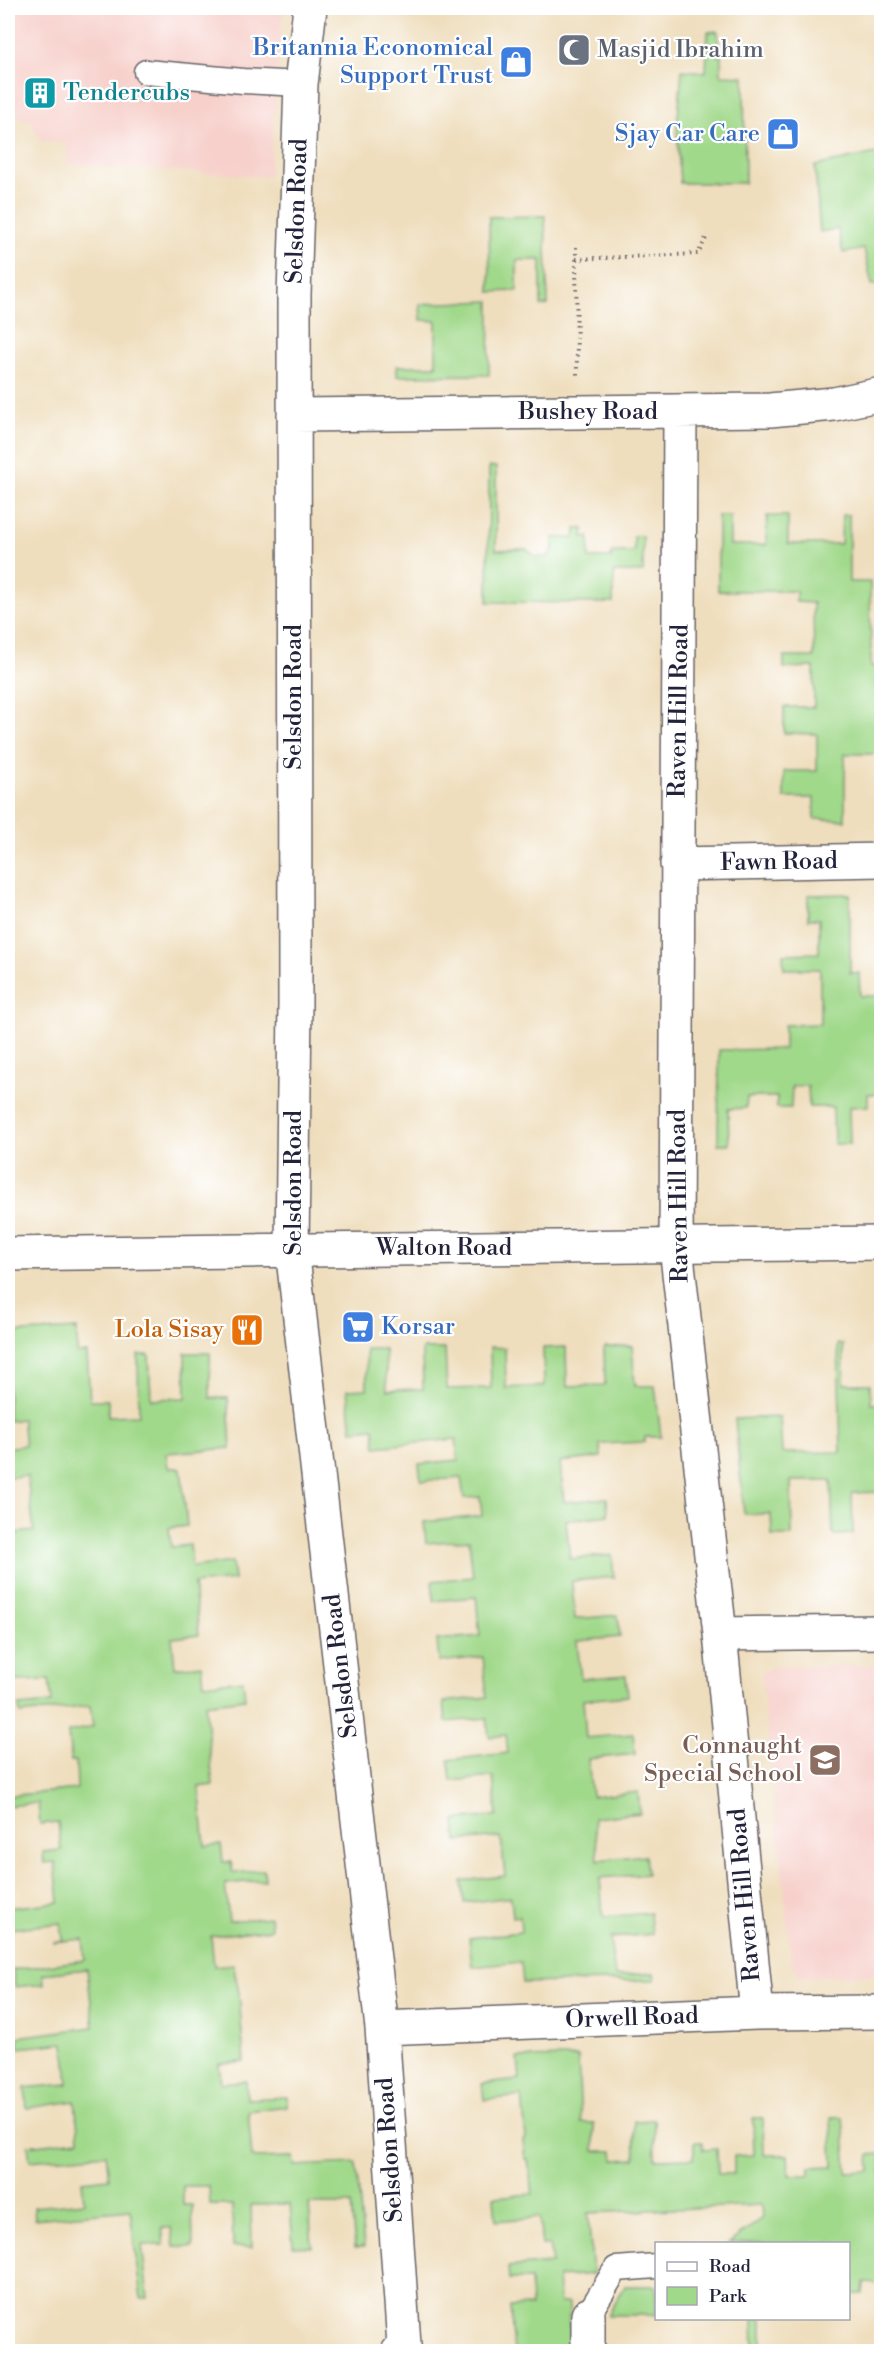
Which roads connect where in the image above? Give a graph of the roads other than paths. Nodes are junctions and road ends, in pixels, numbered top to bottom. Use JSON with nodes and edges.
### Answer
{"nodes":[{"id":1,"x":310,"y":8,"type":"edge"},
{"id":2,"x":146,"y":72,"type":"dead end"},
{"id":3,"x":301,"y":84,"type":"junction"},
{"id":4,"x":882,"y":394,"type":"edge"},
{"id":5,"x":680,"y":412,"type":"junction"},
{"id":6,"x":294,"y":416,"type":"junction"},
{"id":7,"x":882,"y":860,"type":"edge"},
{"id":8,"x":677,"y":864,"type":"junction"},
{"id":9,"x":882,"y":1243,"type":"edge"},
{"id":10,"x":676,"y":1247,"type":"junction"},
{"id":11,"x":292,"y":1249,"type":"junction"},
{"id":12,"x":8,"y":1254,"type":"edge"},
{"id":13,"x":882,"y":1632,"type":"edge"},
{"id":14,"x":720,"y":1634,"type":"junction"},
{"id":15,"x":882,"y":2012,"type":"edge"},
{"id":16,"x":756,"y":2013,"type":"junction"},
{"id":17,"x":382,"y":2028,"type":"junction"},
{"id":18,"x":655,"y":2266,"type":"edge"},
{"id":19,"x":588,"y":2315,"type":"joint"},
{"id":20,"x":398,"y":2352,"type":"edge"},
{"id":21,"x":588,"y":2352,"type":"edge"}],
"edges":[{"from":1,"to":3,"type":"street","name":"Selsdon Road"},
{"from":2,"to":3,"type":"lane"},
{"from":3,"to":6,"type":"street","name":"Selsdon Road"},
{"from":4,"to":5,"type":"street","name":"Bushey Road"},
{"from":5,"to":6,"type":"street","name":"Bushey Road"},
{"from":5,"to":8,"type":"street","name":"Raven Hill Road"},
{"from":6,"to":11,"type":"street","name":"Selsdon Road"},
{"from":7,"to":8,"type":"street","name":"Fawn Road"},
{"from":8,"to":10,"type":"street","name":"Raven Hill Road"},
{"from":9,"to":10,"type":"street","name":"Walton Road"},
{"from":10,"to":11,"type":"street","name":"Walton Road"},
{"from":10,"to":14,"type":"street","name":"Raven Hill Road"},
{"from":11,"to":12,"type":"street","name":"Walton Road"},
{"from":11,"to":17,"type":"street","name":"Selsdon Road"},
{"from":13,"to":14,"type":"street"},
{"from":14,"to":16,"type":"street","name":"Raven Hill Road"},
{"from":15,"to":16,"type":"street","name":"Orwell Road"},
{"from":16,"to":17,"type":"street","name":"Orwell Road"},
{"from":17,"to":20,"type":"street","name":"Selsdon Road"},
{"from":18,"to":19,"type":"lane"},
{"from":19,"to":21,"type":"street"}]}
